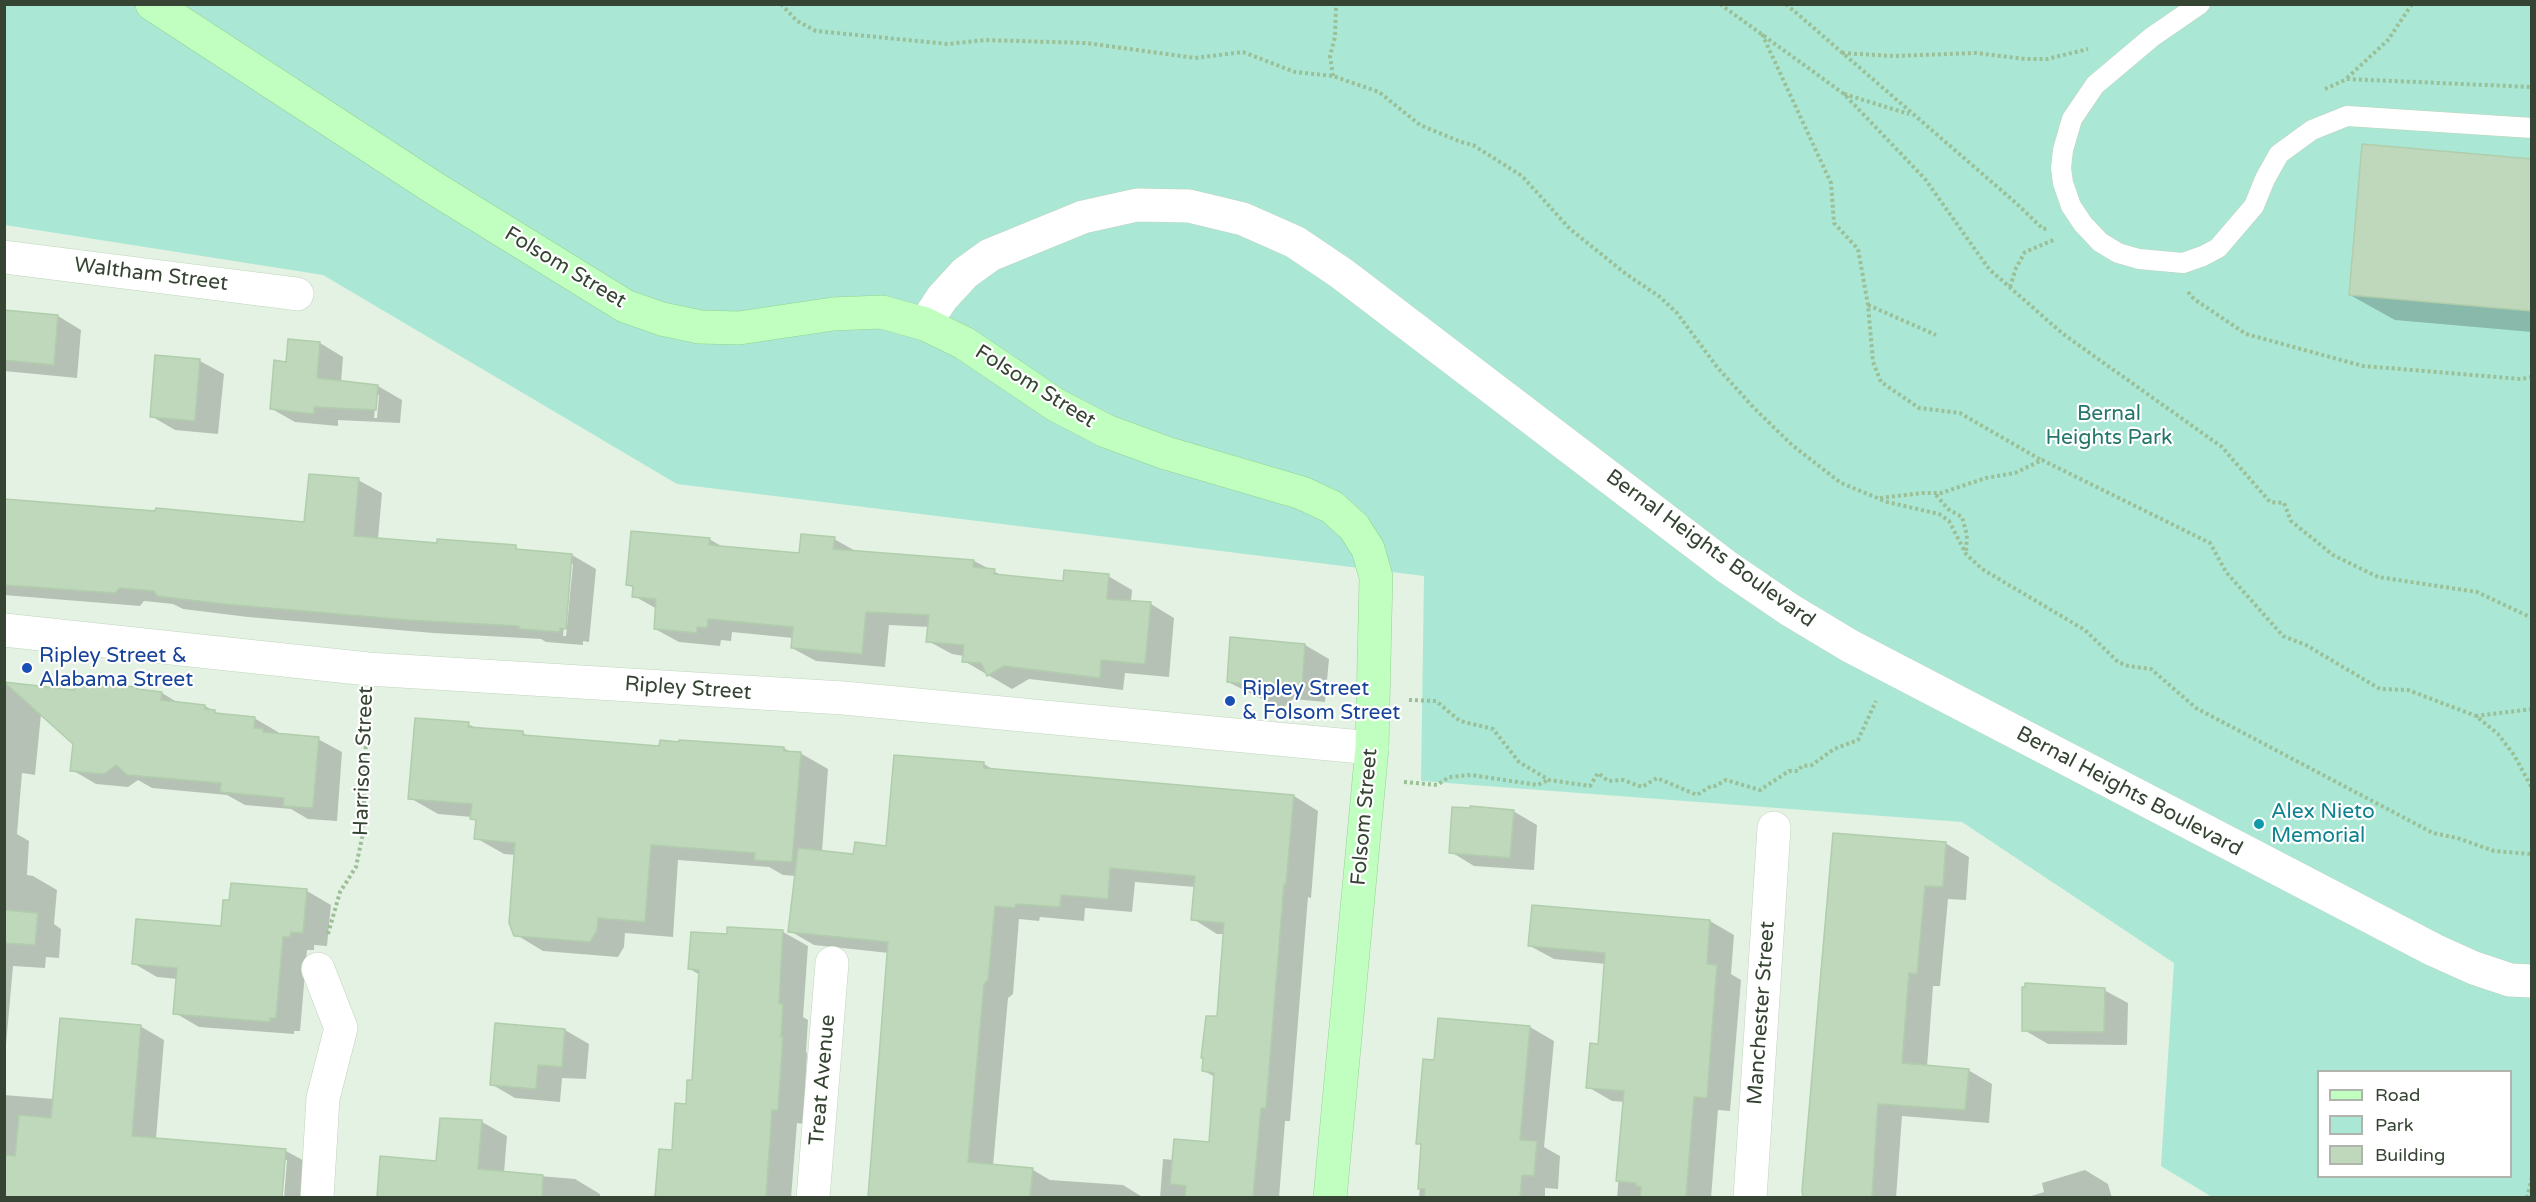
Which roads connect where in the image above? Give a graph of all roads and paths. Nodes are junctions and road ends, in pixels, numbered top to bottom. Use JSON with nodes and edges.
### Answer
{"nodes":[{"id":1,"x":152,"y":4,"type":"edge"},
{"id":2,"x":781,"y":4,"type":"edge"},
{"id":3,"x":1336,"y":4,"type":"edge"},
{"id":4,"x":1720,"y":4,"type":"edge"},
{"id":5,"x":1786,"y":4,"type":"edge"},
{"id":6,"x":2200,"y":4,"type":"edge"},
{"id":7,"x":2412,"y":4,"type":"edge"},
{"id":8,"x":1762,"y":33,"type":"junction"},
{"id":9,"x":2091,"y":48,"type":"dead end"},
{"id":10,"x":1841,"y":53,"type":"junction"},
{"id":11,"x":1333,"y":76,"type":"junction"},
{"id":12,"x":2347,"y":79,"type":"dead end"},
{"id":13,"x":1844,"y":94,"type":"junction"},
{"id":14,"x":1912,"y":115,"type":"junction"},
{"id":15,"x":2532,"y":128,"type":"edge"},
{"id":16,"x":2083,"y":224,"type":"junction"},
{"id":17,"x":2057,"y":239,"type":"dead end"},
{"id":18,"x":4,"y":257,"type":"edge"},
{"id":19,"x":2163,"y":262,"type":"junction"},
{"id":20,"x":2010,"y":287,"type":"junction"},
{"id":21,"x":297,"y":294,"type":"dead end"},
{"id":22,"x":1868,"y":304,"type":"junction"},
{"id":23,"x":925,"y":324,"type":"junction"},
{"id":24,"x":1936,"y":335,"type":"dead end"},
{"id":25,"x":2532,"y":377,"type":"edge"},
{"id":26,"x":2042,"y":460,"type":"junction"},
{"id":27,"x":1936,"y":495,"type":"junction"},
{"id":28,"x":1877,"y":499,"type":"junction"},
{"id":29,"x":1966,"y":554,"type":"junction"},
{"id":30,"x":2532,"y":618,"type":"edge"},
{"id":31,"x":4,"y":630,"type":"edge"},
{"id":32,"x":1891,"y":668,"type":"junction"},
{"id":33,"x":368,"y":669,"type":"junction"},
{"id":34,"x":1373,"y":700,"type":"junction"},
{"id":35,"x":2532,"y":709,"type":"edge"},
{"id":36,"x":2476,"y":716,"type":"junction"},
{"id":37,"x":1370,"y":763,"type":"junction"},
{"id":38,"x":1549,"y":780,"type":"junction"},
{"id":39,"x":2532,"y":788,"type":"edge"},
{"id":40,"x":1774,"y":828,"type":"dead end"},
{"id":41,"x":2532,"y":854,"type":"edge"},
{"id":42,"x":832,"y":963,"type":"dead end"},
{"id":43,"x":318,"y":969,"type":"joint"},
{"id":44,"x":2532,"y":981,"type":"edge"},
{"id":45,"x":2532,"y":1177,"type":"edge"},
{"id":46,"x":317,"y":1197,"type":"edge"},
{"id":47,"x":813,"y":1197,"type":"edge"},
{"id":48,"x":1330,"y":1197,"type":"edge"},
{"id":49,"x":1750,"y":1197,"type":"edge"},
{"id":50,"x":2527,"y":1197,"type":"edge"}],
"edges":[{"from":1,"to":23,"type":"street","name":"Folsom Street"},
{"from":2,"to":11,"type":"path"},
{"from":3,"to":11,"type":"path"},
{"from":4,"to":8,"type":"path"},
{"from":5,"to":10,"type":"path"},
{"from":6,"to":16,"type":"lane"},
{"from":7,"to":12,"type":"path"},
{"from":8,"to":13,"type":"path"},
{"from":8,"to":22,"type":"path"},
{"from":9,"to":10,"type":"path"},
{"from":10,"to":14,"type":"path"},
{"from":11,"to":28,"type":"path"},
{"from":13,"to":14,"type":"path"},
{"from":13,"to":20,"type":"path"},
{"from":14,"to":16,"type":"path"},
{"from":15,"to":19,"type":"lane"},
{"from":16,"to":19,"type":"lane"},
{"from":17,"to":20,"type":"path"},
{"from":18,"to":21,"type":"street","name":"Waltham Street"},
{"from":19,"to":25,"type":"path"},
{"from":20,"to":30,"type":"path"},
{"from":22,"to":24,"type":"path"},
{"from":22,"to":26,"type":"path"},
{"from":23,"to":32,"type":"street","name":"Bernal Heights Boulevard"},
{"from":23,"to":34,"type":"street","name":"Folsom Street"},
{"from":26,"to":27,"type":"path"},
{"from":26,"to":36,"type":"path"},
{"from":27,"to":28,"type":"path"},
{"from":27,"to":29,"type":"path"},
{"from":28,"to":29,"type":"path"},
{"from":29,"to":41,"type":"path"},
{"from":31,"to":33,"type":"street","name":"Ripley Street"},
{"from":32,"to":38,"type":"path"},
{"from":32,"to":44,"type":"street","name":"Bernal Heights Boulevard"},
{"from":33,"to":37,"type":"street","name":"Ripley Street"},
{"from":33,"to":43,"type":"path","name":"Harrison Street"},
{"from":34,"to":37,"type":"street","name":"Folsom Street"},
{"from":34,"to":38,"type":"path"},
{"from":35,"to":36,"type":"path"},
{"from":36,"to":39,"type":"path"},
{"from":37,"to":38,"type":"path"},
{"from":37,"to":48,"type":"street","name":"Folsom Street"},
{"from":40,"to":49,"type":"street","name":"Manchester Street"},
{"from":42,"to":47,"type":"street","name":"Treat Avenue"},
{"from":43,"to":46,"type":"street"},
{"from":45,"to":50,"type":"path"}]}
